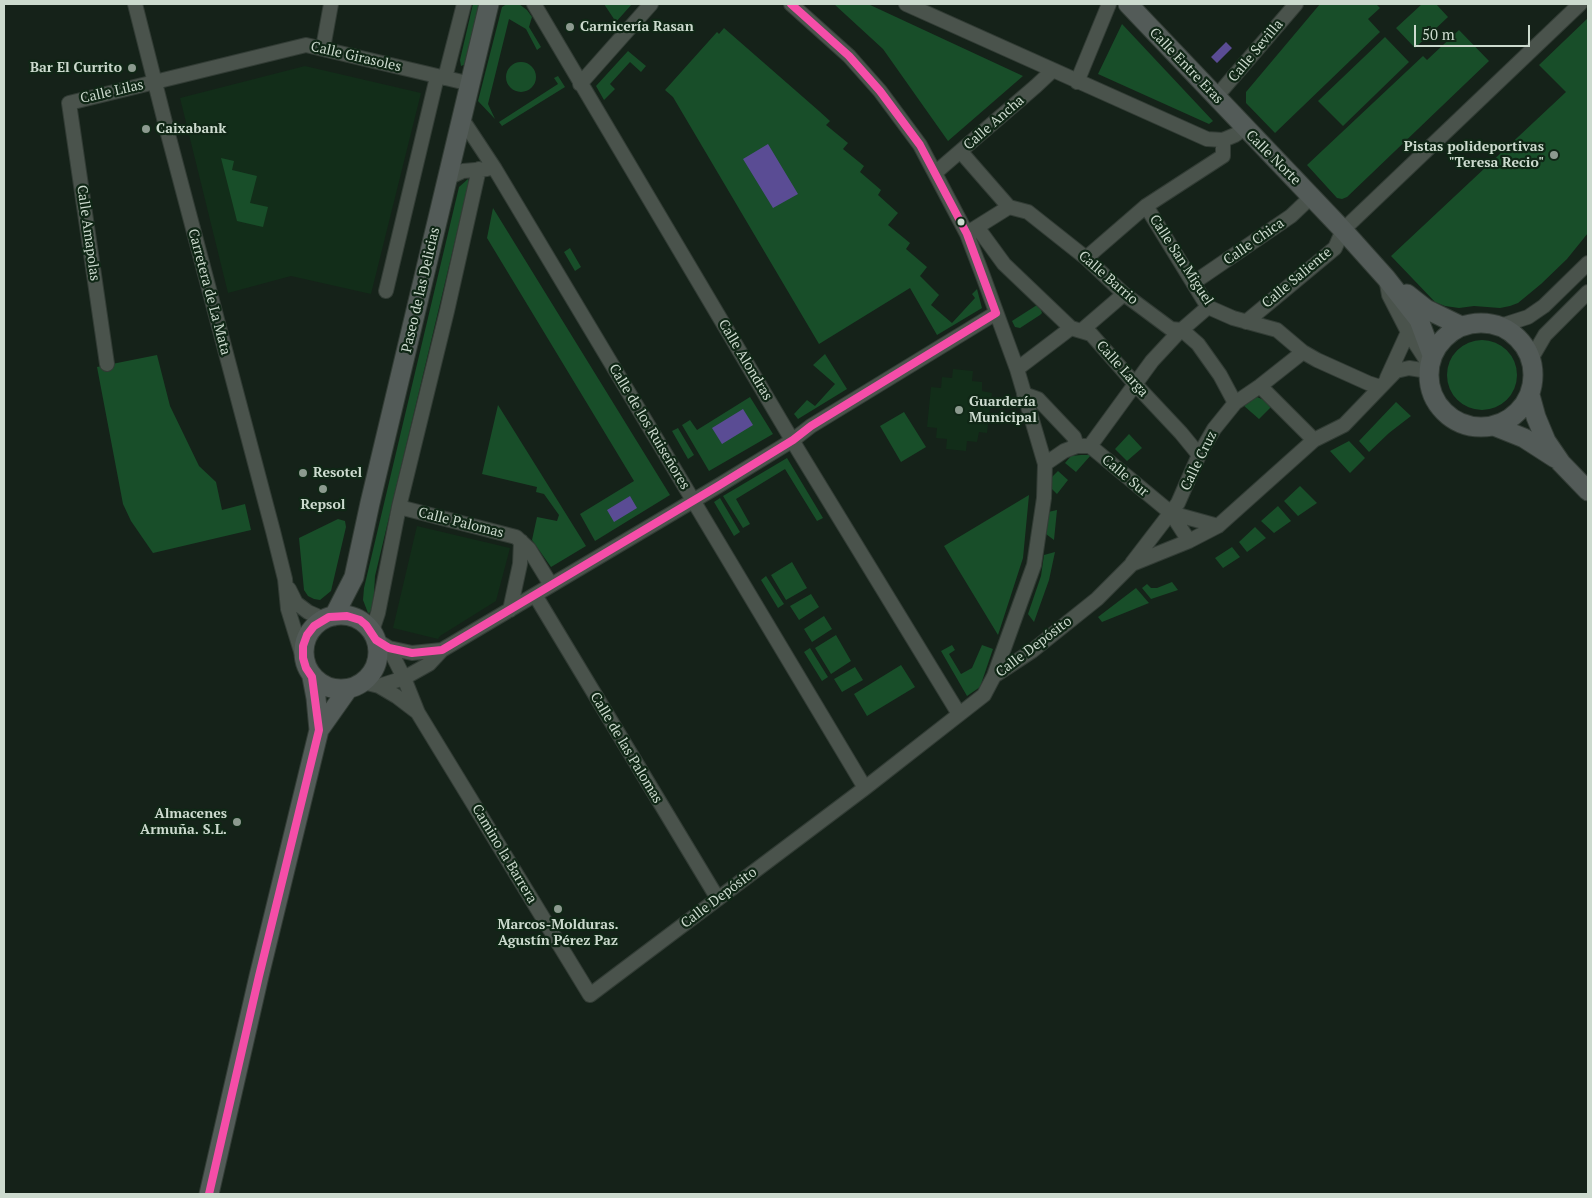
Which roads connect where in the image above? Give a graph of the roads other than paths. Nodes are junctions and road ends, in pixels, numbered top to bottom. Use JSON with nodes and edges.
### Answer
{"nodes":[{"id":1,"x":135,"y":4,"type":"edge"},
{"id":2,"x":331,"y":4,"type":"edge"},
{"id":3,"x":464,"y":4,"type":"edge"},
{"id":4,"x":489,"y":4,"type":"edge"},
{"id":5,"x":534,"y":4,"type":"edge"},
{"id":6,"x":651,"y":4,"type":"edge"},
{"id":7,"x":791,"y":4,"type":"edge"},
{"id":8,"x":906,"y":4,"type":"edge"},
{"id":9,"x":1109,"y":4,"type":"edge"},
{"id":10,"x":1128,"y":4,"type":"edge"},
{"id":11,"x":1296,"y":4,"type":"edge"},
{"id":12,"x":1580,"y":4,"type":"edge"},
{"id":13,"x":323,"y":48,"type":"junction"},
{"id":14,"x":1052,"y":71,"type":"junction"},
{"id":15,"x":441,"y":78,"type":"junction"},
{"id":16,"x":154,"y":82,"type":"junction"},
{"id":17,"x":1077,"y":82,"type":"junction"},
{"id":18,"x":471,"y":84,"type":"junction"},
{"id":19,"x":580,"y":84,"type":"junction"},
{"id":20,"x":1216,"y":98,"type":"junction"},
{"id":21,"x":69,"y":102,"type":"joint"},
{"id":22,"x":462,"y":119,"type":"junction"},
{"id":23,"x":1246,"y":128,"type":"junction"},
{"id":24,"x":1223,"y":140,"type":"junction"},
{"id":25,"x":961,"y":152,"type":"junction"},
{"id":26,"x":480,"y":169,"type":"junction"},
{"id":27,"x":495,"y":169,"type":"junction"},
{"id":28,"x":935,"y":173,"type":"junction"},
{"id":29,"x":448,"y":178,"type":"junction"},
{"id":30,"x":1312,"y":197,"type":"junction"},
{"id":31,"x":1146,"y":206,"type":"junction"},
{"id":32,"x":1009,"y":207,"type":"junction"},
{"id":33,"x":972,"y":230,"type":"junction"},
{"id":34,"x":1343,"y":230,"type":"junction"},
{"id":35,"x":1086,"y":258,"type":"junction"},
{"id":36,"x":1588,"y":264,"type":"edge"},
{"id":37,"x":1386,"y":278,"type":"junction"},
{"id":38,"x":1193,"y":284,"type":"junction"},
{"id":39,"x":386,"y":291,"type":"dead end"},
{"id":40,"x":1588,"y":292,"type":"edge"},
{"id":41,"x":1124,"y":294,"type":"junction"},
{"id":42,"x":1208,"y":307,"type":"junction"},
{"id":43,"x":996,"y":313,"type":"junction"},
{"id":44,"x":1246,"y":322,"type":"junction"},
{"id":45,"x":1461,"y":326,"type":"junction"},
{"id":46,"x":1500,"y":326,"type":"junction"},
{"id":47,"x":1076,"y":330,"type":"junction"},
{"id":48,"x":1182,"y":330,"type":"junction"},
{"id":49,"x":1406,"y":337,"type":"junction"},
{"id":50,"x":1302,"y":352,"type":"junction"},
{"id":51,"x":1531,"y":359,"type":"junction"},
{"id":52,"x":108,"y":364,"type":"dead end"},
{"id":53,"x":1430,"y":364,"type":"junction"},
{"id":54,"x":1017,"y":369,"type":"junction"},
{"id":55,"x":1383,"y":383,"type":"junction"},
{"id":56,"x":1135,"y":384,"type":"junction"},
{"id":57,"x":1260,"y":386,"type":"junction"},
{"id":58,"x":1024,"y":394,"type":"junction"},
{"id":59,"x":1530,"y":395,"type":"junction"},
{"id":60,"x":1235,"y":403,"type":"junction"},
{"id":61,"x":1494,"y":426,"type":"junction"},
{"id":62,"x":793,"y":440,"type":"junction"},
{"id":63,"x":1314,"y":440,"type":"junction"},
{"id":64,"x":1083,"y":446,"type":"junction"},
{"id":65,"x":1199,"y":455,"type":"junction"},
{"id":66,"x":1561,"y":463,"type":"junction"},
{"id":67,"x":1045,"y":464,"type":"junction"},
{"id":68,"x":1588,"y":491,"type":"edge"},
{"id":69,"x":693,"y":501,"type":"junction"},
{"id":70,"x":399,"y":507,"type":"junction"},
{"id":71,"x":1171,"y":513,"type":"junction"},
{"id":72,"x":1218,"y":526,"type":"junction"},
{"id":73,"x":521,"y":541,"type":"junction"},
{"id":74,"x":1189,"y":541,"type":"junction"},
{"id":75,"x":1132,"y":564,"type":"junction"},
{"id":76,"x":354,"y":576,"type":"junction"},
{"id":77,"x":285,"y":579,"type":"junction"},
{"id":78,"x":551,"y":585,"type":"junction"},
{"id":79,"x":535,"y":595,"type":"junction"},
{"id":80,"x":510,"y":610,"type":"junction"},
{"id":81,"x":329,"y":617,"type":"junction"},
{"id":82,"x":374,"y":635,"type":"junction"},
{"id":83,"x":442,"y":650,"type":"junction"},
{"id":84,"x":303,"y":658,"type":"junction"},
{"id":85,"x":994,"y":676,"type":"junction"},
{"id":86,"x":312,"y":677,"type":"junction"},
{"id":87,"x":404,"y":678,"type":"junction"},
{"id":88,"x":363,"y":686,"type":"junction"},
{"id":89,"x":418,"y":713,"type":"junction"},
{"id":90,"x":960,"y":714,"type":"junction"},
{"id":91,"x":319,"y":730,"type":"junction"},
{"id":92,"x":865,"y":788,"type":"junction"},
{"id":93,"x":718,"y":899,"type":"junction"},
{"id":94,"x":590,"y":995,"type":"joint"},
{"id":95,"x":209,"y":1194,"type":"edge"}],
"edges":[{"from":1,"to":16,"type":"street","name":"Carretera de La Mata"},
{"from":2,"to":13,"type":"street"},
{"from":3,"to":15,"type":"street"},
{"from":4,"to":18,"type":"main road","name":"Paseo de las Delicias"},
{"from":5,"to":19,"type":"street","name":"Calle Alondras"},
{"from":6,"to":19,"type":"street"},
{"from":7,"to":28,"type":"street"},
{"from":8,"to":14,"type":"street","name":"Calle Norte"},
{"from":9,"to":17,"type":"street"},
{"from":10,"to":20,"type":"main road","name":"Calle Entre Eras"},
{"from":11,"to":20,"type":"street","name":"Calle Sevilla"},
{"from":12,"to":34,"type":"street","name":"Calle Saliente"},
{"from":13,"to":15,"type":"street","name":"Calle Girasoles"},
{"from":13,"to":16,"type":"street","name":"Calle Girasoles"},
{"from":14,"to":17,"type":"street","name":"Calle Norte"},
{"from":14,"to":25,"type":"street","name":"Calle Ancha"},
{"from":15,"to":18,"type":"street","name":"Calle Girasoles"},
{"from":15,"to":39,"type":"street"},
{"from":16,"to":21,"type":"street","name":"Calle Lilas"},
{"from":16,"to":77,"type":"street","name":"Carretera de La Mata"},
{"from":17,"to":24,"type":"street","name":"Calle Norte"},
{"from":18,"to":22,"type":"main road","name":"Paseo de las Delicias"},
{"from":19,"to":62,"type":"street","name":"Calle Alondras"},
{"from":20,"to":23,"type":"main road","name":"Calle Entre Eras"},
{"from":21,"to":52,"type":"street","name":"Calle Amapolas"},
{"from":22,"to":27,"type":"street","name":"Calle de los Ruiseñores"},
{"from":22,"to":29,"type":"main road","name":"Paseo de las Delicias"},
{"from":23,"to":24,"type":"street","name":"Calle Norte"},
{"from":23,"to":30,"type":"main road","name":"Calle Norte"},
{"from":24,"to":31,"type":"street"},
{"from":25,"to":28,"type":"street","name":"Calle Ancha"},
{"from":25,"to":32,"type":"street","name":"Calle Barrio"},
{"from":26,"to":27,"type":"street"},
{"from":26,"to":29,"type":"street"},
{"from":26,"to":70,"type":"street"},
{"from":27,"to":69,"type":"street","name":"Calle de los Ruiseñores"},
{"from":28,"to":33,"type":"street"},
{"from":29,"to":76,"type":"main road","name":"Paseo de las Delicias"},
{"from":30,"to":34,"type":"main road","name":"Calle Norte"},
{"from":30,"to":38,"type":"street","name":"Calle Chica"},
{"from":31,"to":35,"type":"street"},
{"from":31,"to":38,"type":"street","name":"Calle San Miguel"},
{"from":32,"to":33,"type":"street"},
{"from":32,"to":35,"type":"street","name":"Calle Barrio"},
{"from":33,"to":43,"type":"street"},
{"from":33,"to":47,"type":"street","name":"Calle Larga"},
{"from":34,"to":37,"type":"main road","name":"Calle Norte"},
{"from":34,"to":44,"type":"street","name":"Calle Saliente"},
{"from":35,"to":41,"type":"street","name":"Calle Barrio"},
{"from":36,"to":46,"type":"street"},
{"from":37,"to":45,"type":"main road","name":"Calle Norte"},
{"from":37,"to":49,"type":"street","name":"Calle Norte"},
{"from":37,"to":53,"type":"main road","name":"Calle Norte"},
{"from":38,"to":42,"type":"street","name":"Calle San Miguel"},
{"from":40,"to":51,"type":"street"},
{"from":41,"to":47,"type":"street"},
{"from":41,"to":48,"type":"street","name":"Calle Barrio"},
{"from":42,"to":44,"type":"street","name":"Calle San Miguel"},
{"from":42,"to":48,"type":"street"},
{"from":43,"to":54,"type":"street"},
{"from":43,"to":62,"type":"street"},
{"from":44,"to":50,"type":"street","name":"Calle San Miguel"},
{"from":45,"to":46,"type":"main road"},
{"from":45,"to":53,"type":"main road"},
{"from":46,"to":51,"type":"main road"},
{"from":47,"to":54,"type":"street"},
{"from":47,"to":56,"type":"street","name":"Calle Larga"},
{"from":48,"to":56,"type":"street"},
{"from":48,"to":60,"type":"street","name":"Calle Barrio"},
{"from":49,"to":53,"type":"street","name":"Calle Norte"},
{"from":49,"to":55,"type":"street","name":"Calle Depósito"},
{"from":50,"to":55,"type":"street","name":"Calle San Miguel"},
{"from":50,"to":57,"type":"street","name":"Calle Cruz"},
{"from":51,"to":59,"type":"main road"},
{"from":53,"to":55,"type":"street","name":"Calle Depósito"},
{"from":53,"to":61,"type":"main road"},
{"from":54,"to":58,"type":"street"},
{"from":55,"to":63,"type":"street","name":"Calle Depósito"},
{"from":56,"to":64,"type":"street"},
{"from":56,"to":65,"type":"street","name":"Calle Larga"},
{"from":57,"to":60,"type":"street","name":"Calle Cruz"},
{"from":57,"to":63,"type":"street"},
{"from":58,"to":64,"type":"street","name":"Calle Sur"},
{"from":58,"to":67,"type":"street"},
{"from":59,"to":61,"type":"main road"},
{"from":59,"to":66,"type":"main road"},
{"from":60,"to":65,"type":"street","name":"Calle Cruz"},
{"from":61,"to":66,"type":"main road"},
{"from":62,"to":69,"type":"street"},
{"from":62,"to":90,"type":"street","name":"Calle Alondras"},
{"from":63,"to":72,"type":"street","name":"Calle Depósito"},
{"from":64,"to":67,"type":"street"},
{"from":64,"to":71,"type":"street","name":"Calle Sur"},
{"from":65,"to":71,"type":"street","name":"Calle Cruz"},
{"from":66,"to":68,"type":"main road"},
{"from":67,"to":85,"type":"street"},
{"from":69,"to":78,"type":"street"},
{"from":69,"to":92,"type":"street","name":"Calle de los Ruiseñores"},
{"from":70,"to":73,"type":"street","name":"Calle Palomas"},
{"from":70,"to":82,"type":"street"},
{"from":71,"to":72,"type":"street","name":"Calle Sur"},
{"from":71,"to":74,"type":"street","name":"Calle Sur"},
{"from":71,"to":75,"type":"street","name":"Calle Cruz"},
{"from":72,"to":74,"type":"street","name":"Calle Depósito"},
{"from":73,"to":78,"type":"street","name":"Calle Palomas"},
{"from":73,"to":80,"type":"street","name":"Calle Palomas"},
{"from":74,"to":75,"type":"street","name":"Calle Depósito"},
{"from":75,"to":85,"type":"street","name":"Calle Depósito"},
{"from":76,"to":81,"type":"main road","name":"Paseo de las Delicias"},
{"from":76,"to":82,"type":"main road","name":"Paseo de las Delicias"},
{"from":77,"to":81,"type":"street","name":"Carretera de La Mata"},
{"from":77,"to":84,"type":"street","name":"Carretera de La Mata"},
{"from":78,"to":79,"type":"street"},
{"from":79,"to":80,"type":"street"},
{"from":79,"to":93,"type":"street","name":"Calle de las Palomas"},
{"from":80,"to":83,"type":"street"},
{"from":81,"to":82,"type":"main road"},
{"from":81,"to":84,"type":"main road"},
{"from":82,"to":83,"type":"street"},
{"from":82,"to":87,"type":"street","name":"Camino la Barrera"},
{"from":82,"to":88,"type":"main road"},
{"from":83,"to":87,"type":"street"},
{"from":84,"to":86,"type":"main road"},
{"from":85,"to":90,"type":"street","name":"Calle Depósito"},
{"from":86,"to":88,"type":"main road"},
{"from":86,"to":91,"type":"main road"},
{"from":87,"to":88,"type":"street"},
{"from":87,"to":89,"type":"street","name":"Camino la Barrera"},
{"from":88,"to":89,"type":"street","name":"Camino la Barrera"},
{"from":88,"to":91,"type":"main road"},
{"from":89,"to":94,"type":"street","name":"Camino la Barrera"},
{"from":90,"to":92,"type":"street","name":"Calle Depósito"},
{"from":91,"to":95,"type":"main road"},
{"from":92,"to":93,"type":"street","name":"Calle Depósito"},
{"from":93,"to":94,"type":"street","name":"Calle Depósito"}]}
